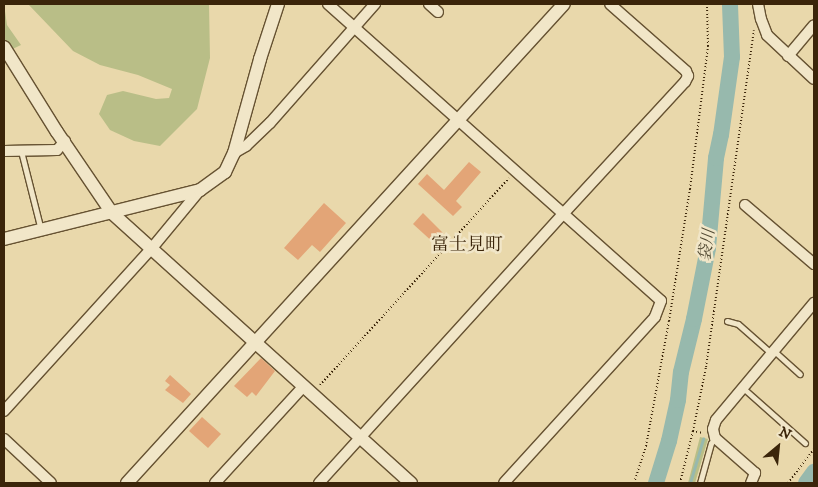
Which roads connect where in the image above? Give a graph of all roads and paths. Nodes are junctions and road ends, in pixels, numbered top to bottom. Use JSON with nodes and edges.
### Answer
{"nodes":[{"id":1,"x":278,"y":4,"type":"edge"},
{"id":2,"x":328,"y":4,"type":"edge"},
{"id":3,"x":376,"y":4,"type":"edge"},
{"id":4,"x":430,"y":4,"type":"edge"},
{"id":5,"x":564,"y":4,"type":"edge"},
{"id":6,"x":610,"y":4,"type":"edge"},
{"id":7,"x":707,"y":4,"type":"edge"},
{"id":8,"x":758,"y":4,"type":"edge"},
{"id":9,"x":438,"y":12,"type":"dead end"},
{"id":10,"x":814,"y":25,"type":"edge"},
{"id":11,"x":354,"y":27,"type":"junction"},
{"id":12,"x":754,"y":29,"type":"dead end"},
{"id":13,"x":4,"y":47,"type":"edge"},
{"id":14,"x":788,"y":56,"type":"junction"},
{"id":15,"x":814,"y":78,"type":"edge"},
{"id":16,"x":458,"y":119,"type":"junction"},
{"id":17,"x":65,"y":141,"type":"junction"},
{"id":18,"x":4,"y":150,"type":"edge"},
{"id":19,"x":21,"y":151,"type":"junction"},
{"id":20,"x":234,"y":153,"type":"junction"},
{"id":21,"x":515,"y":171,"type":"junction"},
{"id":22,"x":200,"y":190,"type":"junction"},
{"id":23,"x":744,"y":205,"type":"dead end"},
{"id":24,"x":112,"y":213,"type":"junction"},
{"id":25,"x":563,"y":214,"type":"junction"},
{"id":26,"x":41,"y":230,"type":"junction"},
{"id":27,"x":4,"y":239,"type":"edge"},
{"id":28,"x":152,"y":248,"type":"junction"},
{"id":29,"x":814,"y":264,"type":"edge"},
{"id":30,"x":814,"y":303,"type":"edge"},
{"id":31,"x":727,"y":320,"type":"dead end"},
{"id":32,"x":255,"y":342,"type":"junction"},
{"id":33,"x":772,"y":352,"type":"junction"},
{"id":34,"x":800,"y":374,"type":"dead end"},
{"id":35,"x":742,"y":387,"type":"junction"},
{"id":36,"x":308,"y":390,"type":"junction"},
{"id":37,"x":4,"y":411,"type":"edge"},
{"id":38,"x":693,"y":431,"type":"junction"},
{"id":39,"x":703,"y":433,"type":"dead end"},
{"id":40,"x":361,"y":437,"type":"junction"},
{"id":41,"x":716,"y":438,"type":"junction"},
{"id":42,"x":4,"y":439,"type":"edge"},
{"id":43,"x":805,"y":443,"type":"dead end"},
{"id":44,"x":814,"y":449,"type":"edge"},
{"id":45,"x":52,"y":483,"type":"edge"},
{"id":46,"x":127,"y":483,"type":"edge"},
{"id":47,"x":216,"y":483,"type":"edge"},
{"id":48,"x":319,"y":483,"type":"edge"},
{"id":49,"x":411,"y":483,"type":"edge"},
{"id":50,"x":504,"y":483,"type":"edge"},
{"id":51,"x":634,"y":483,"type":"edge"},
{"id":52,"x":680,"y":483,"type":"edge"},
{"id":53,"x":700,"y":483,"type":"edge"},
{"id":54,"x":752,"y":483,"type":"edge"},
{"id":55,"x":788,"y":483,"type":"edge"}],
"edges":[{"from":1,"to":20,"type":"street"},
{"from":2,"to":11,"type":"street"},
{"from":3,"to":11,"type":"street"},
{"from":4,"to":9,"type":"street"},
{"from":5,"to":16,"type":"street"},
{"from":6,"to":25,"type":"street"},
{"from":7,"to":51,"type":"path"},
{"from":8,"to":14,"type":"street"},
{"from":10,"to":14,"type":"street"},
{"from":11,"to":16,"type":"street"},
{"from":11,"to":20,"type":"street"},
{"from":12,"to":38,"type":"path"},
{"from":13,"to":17,"type":"street"},
{"from":14,"to":15,"type":"street"},
{"from":16,"to":21,"type":"street"},
{"from":16,"to":32,"type":"street"},
{"from":17,"to":19,"type":"street"},
{"from":17,"to":24,"type":"street"},
{"from":18,"to":19,"type":"street"},
{"from":19,"to":26,"type":"lane"},
{"from":20,"to":22,"type":"street"},
{"from":21,"to":25,"type":"street"},
{"from":21,"to":36,"type":"path"},
{"from":22,"to":24,"type":"street"},
{"from":22,"to":28,"type":"street"},
{"from":23,"to":29,"type":"street"},
{"from":24,"to":26,"type":"street"},
{"from":24,"to":28,"type":"street"},
{"from":25,"to":40,"type":"street"},
{"from":25,"to":50,"type":"street"},
{"from":26,"to":27,"type":"street"},
{"from":28,"to":32,"type":"street"},
{"from":28,"to":37,"type":"street"},
{"from":30,"to":33,"type":"street"},
{"from":31,"to":33,"type":"lane"},
{"from":32,"to":36,"type":"street"},
{"from":32,"to":46,"type":"street"},
{"from":33,"to":34,"type":"lane"},
{"from":33,"to":35,"type":"street"},
{"from":35,"to":41,"type":"street"},
{"from":35,"to":43,"type":"lane"},
{"from":36,"to":40,"type":"street"},
{"from":36,"to":47,"type":"street"},
{"from":38,"to":39,"type":"path"},
{"from":38,"to":52,"type":"path"},
{"from":40,"to":48,"type":"street"},
{"from":40,"to":49,"type":"street"},
{"from":41,"to":53,"type":"lane"},
{"from":41,"to":54,"type":"street"},
{"from":42,"to":45,"type":"street"},
{"from":44,"to":55,"type":"path"}]}
